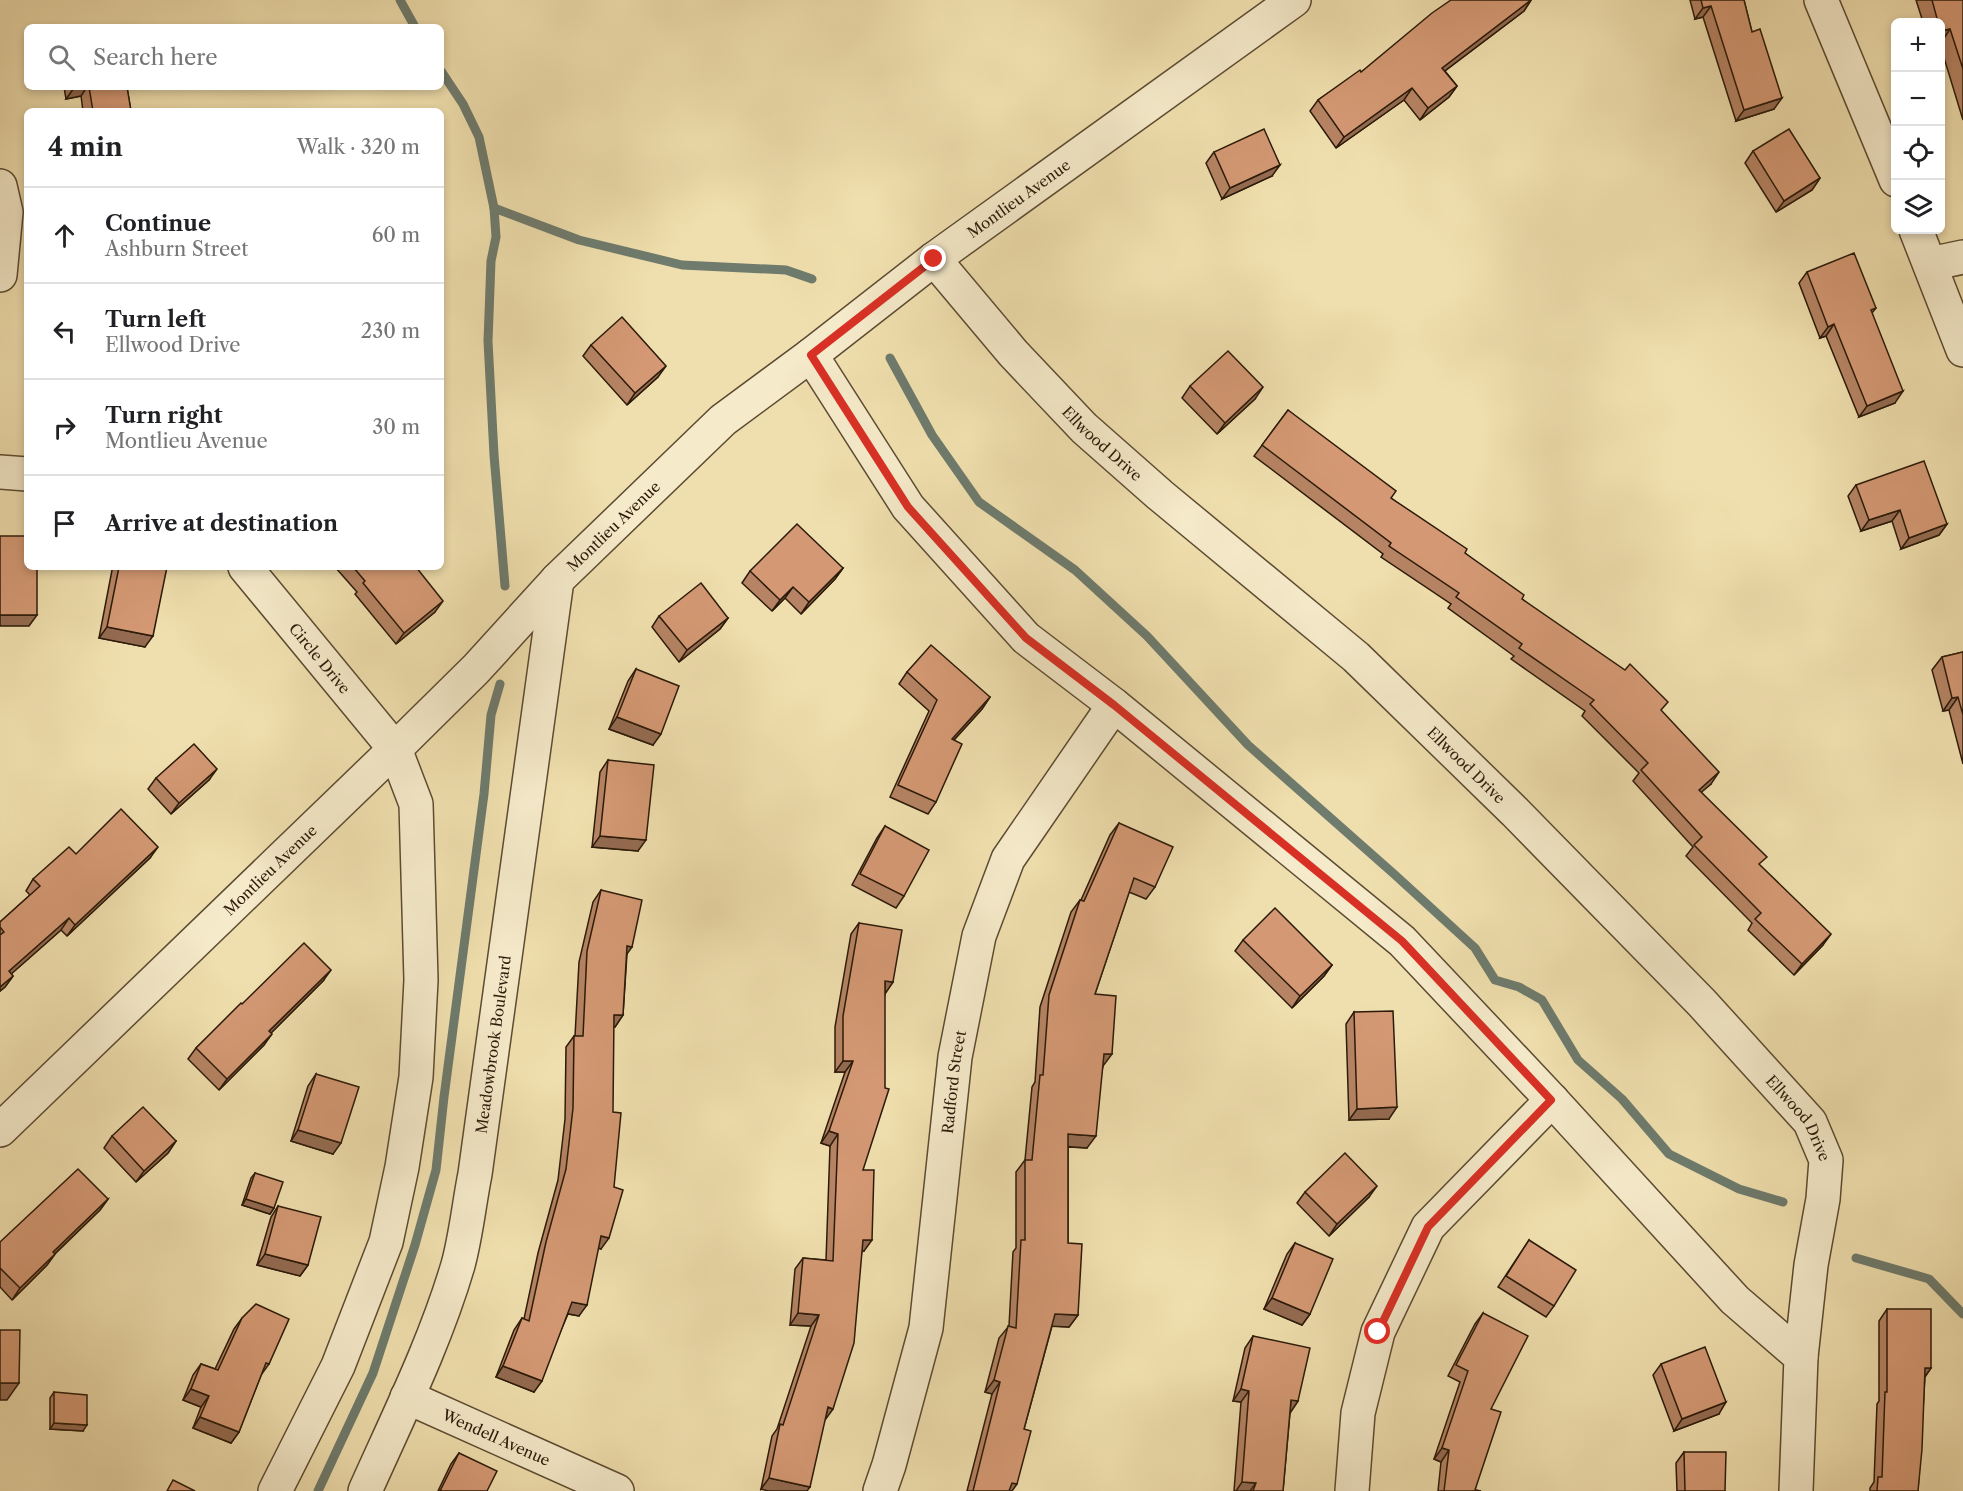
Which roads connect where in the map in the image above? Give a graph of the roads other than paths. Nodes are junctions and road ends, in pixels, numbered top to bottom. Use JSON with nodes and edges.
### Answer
{"nodes":[{"id":1,"x":1294,"y":0,"type":"edge"},
{"id":2,"x":1821,"y":0,"type":"edge"},
{"id":3,"x":1891,"y":168,"type":"edge"},
{"id":4,"x":0,"y":186,"type":"edge"},
{"id":5,"x":1918,"y":234,"type":"edge"},
{"id":6,"x":1963,"y":257,"type":"edge"},
{"id":7,"x":934,"y":259,"type":"junction"},
{"id":8,"x":1930,"y":264,"type":"junction"},
{"id":9,"x":0,"y":275,"type":"edge"},
{"id":10,"x":1963,"y":350,"type":"edge"},
{"id":11,"x":811,"y":355,"type":"junction"},
{"id":12,"x":0,"y":472,"type":"edge"},
{"id":13,"x":24,"y":474,"type":"edge"},
{"id":14,"x":247,"y":570,"type":"edge"},
{"id":15,"x":557,"y":580,"type":"junction"},
{"id":16,"x":1114,"y":705,"type":"junction"},
{"id":17,"x":396,"y":749,"type":"junction"},
{"id":18,"x":1551,"y":1100,"type":"junction"},
{"id":19,"x":0,"y":1130,"type":"edge"},
{"id":20,"x":1801,"y":1357,"type":"junction"},
{"id":21,"x":407,"y":1397,"type":"junction"},
{"id":22,"x":275,"y":1491,"type":"edge"},
{"id":23,"x":365,"y":1491,"type":"edge"},
{"id":24,"x":617,"y":1491,"type":"edge"},
{"id":25,"x":880,"y":1491,"type":"edge"},
{"id":26,"x":1352,"y":1491,"type":"edge"},
{"id":27,"x":1796,"y":1491,"type":"edge"}],
"edges":[{"from":1,"to":7,"type":"street","name":"Montlieu Avenue"},
{"from":2,"to":3,"type":"street"},
{"from":4,"to":9,"type":"street"},
{"from":5,"to":8,"type":"street"},
{"from":6,"to":8,"type":"street"},
{"from":7,"to":11,"type":"street","name":"Montlieu Avenue"},
{"from":7,"to":20,"type":"street","name":"Ellwood Drive"},
{"from":8,"to":10,"type":"street"},
{"from":11,"to":15,"type":"street","name":"Montlieu Avenue"},
{"from":11,"to":16,"type":"street"},
{"from":12,"to":13,"type":"street"},
{"from":14,"to":17,"type":"street","name":"Circle Drive"},
{"from":15,"to":17,"type":"street","name":"Montlieu Avenue"},
{"from":15,"to":21,"type":"street","name":"Meadowbrook Boulevard"},
{"from":16,"to":18,"type":"street"},
{"from":16,"to":25,"type":"street","name":"Radford Street"},
{"from":17,"to":19,"type":"street","name":"Montlieu Avenue"},
{"from":17,"to":22,"type":"street"},
{"from":18,"to":20,"type":"street"},
{"from":18,"to":26,"type":"street"},
{"from":20,"to":27,"type":"street","name":"Ellwood Drive"},
{"from":21,"to":23,"type":"street","name":"Meadowbrook Boulevard"},
{"from":21,"to":24,"type":"street","name":"Wendell Avenue"}]}
